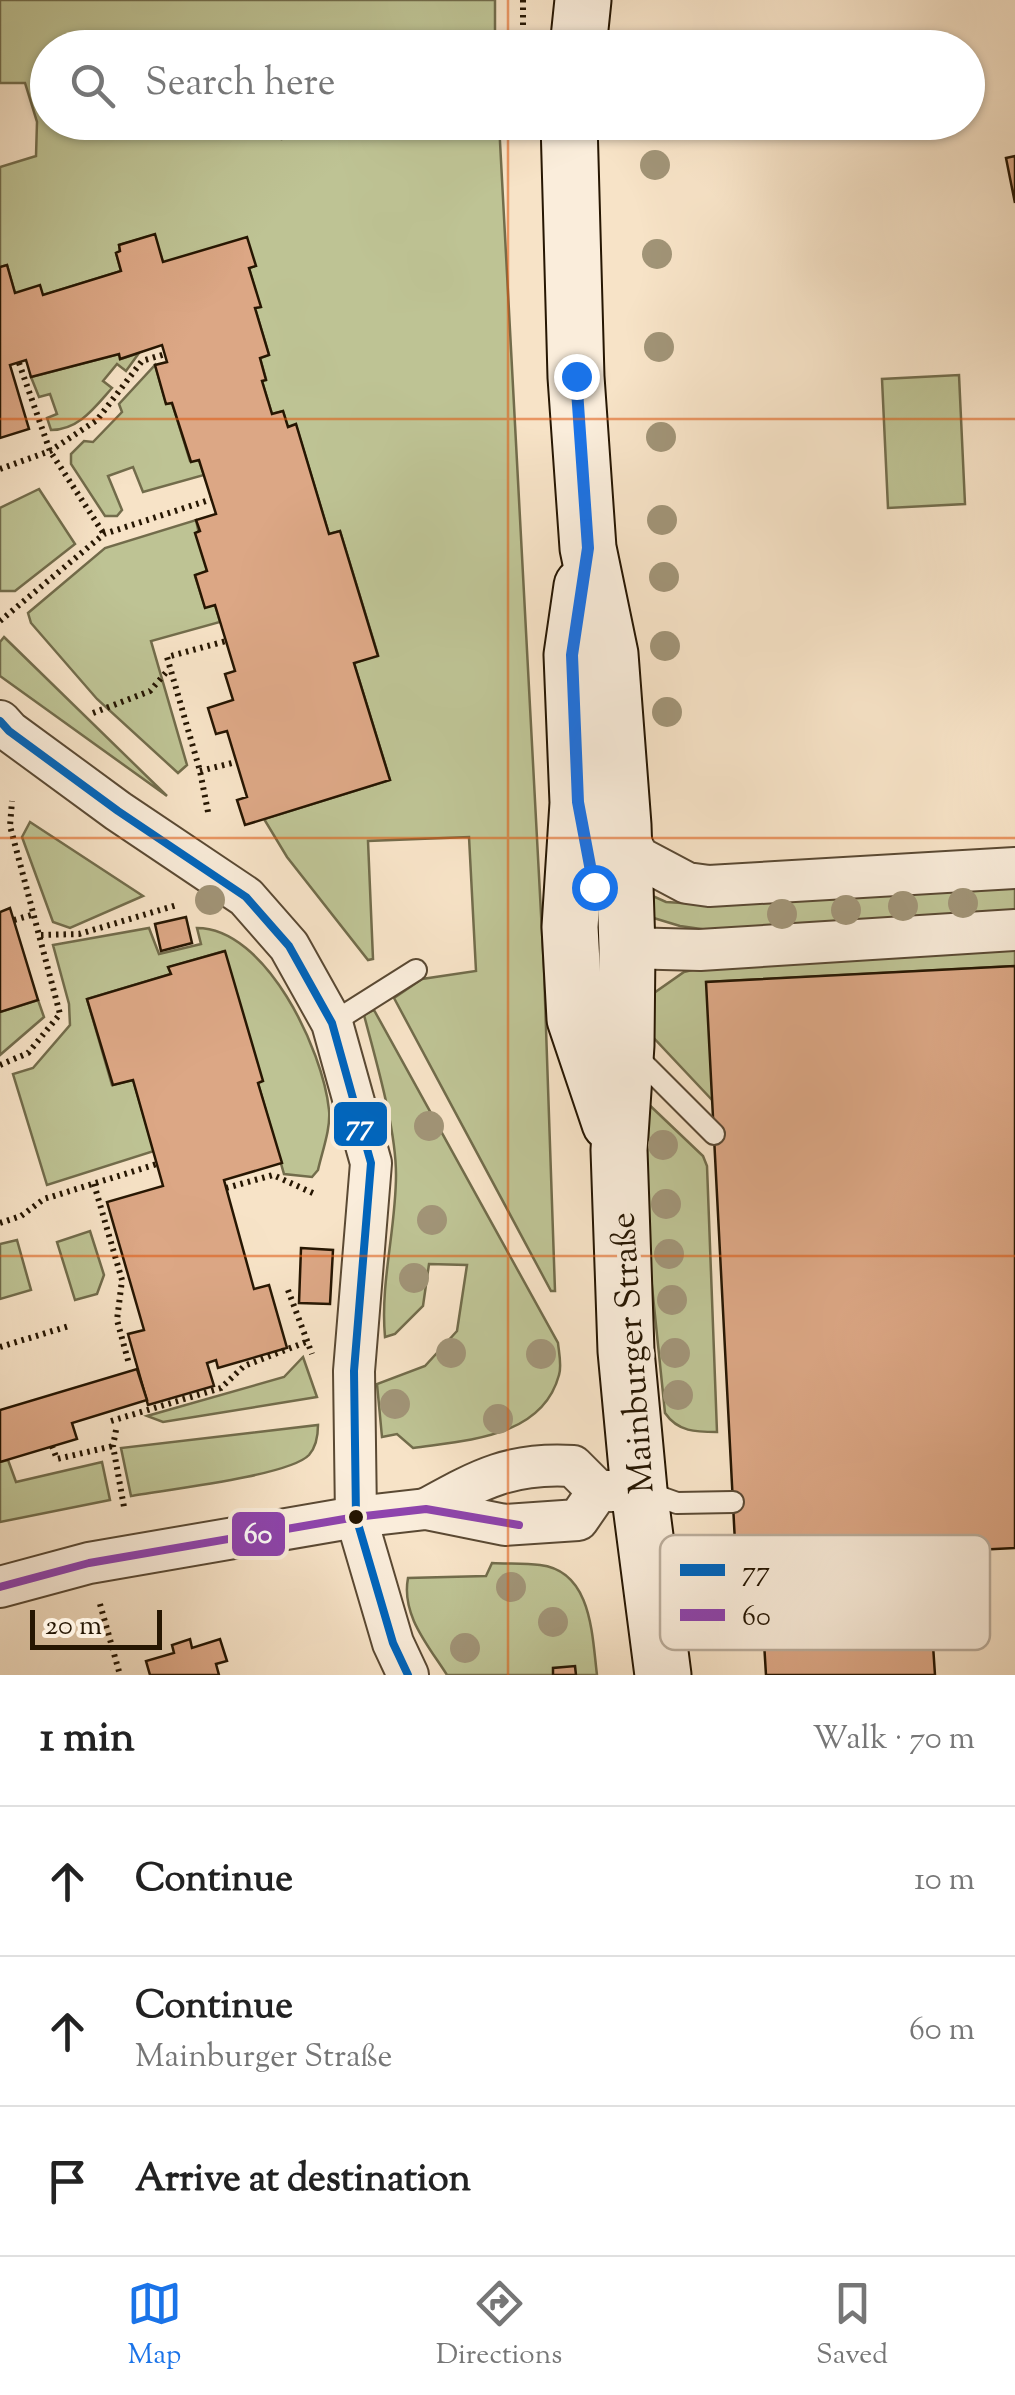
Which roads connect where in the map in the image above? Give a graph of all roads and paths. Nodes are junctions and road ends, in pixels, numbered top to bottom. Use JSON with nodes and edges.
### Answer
{"nodes":[{"id":1,"x":523,"y":0,"type":"edge"},
{"id":2,"x":556,"y":0,"type":"edge"},
{"id":3,"x":584,"y":0,"type":"edge"},
{"id":4,"x":523,"y":30,"type":"edge"},
{"id":5,"x":560,"y":30,"type":"edge"},
{"id":6,"x":580,"y":30,"type":"edge"},
{"id":7,"x":569,"y":140,"type":"edge"},
{"id":8,"x":165,"y":354,"type":"dead end"},
{"id":9,"x":19,"y":362,"type":"dead end"},
{"id":10,"x":50,"y":452,"type":"junction"},
{"id":11,"x":0,"y":468,"type":"edge"},
{"id":12,"x":212,"y":499,"type":"dead end"},
{"id":13,"x":104,"y":534,"type":"junction"},
{"id":14,"x":0,"y":621,"type":"edge"},
{"id":15,"x":226,"y":641,"type":"dead end"},
{"id":16,"x":170,"y":668,"type":"junction"},
{"id":17,"x":93,"y":713,"type":"dead end"},
{"id":18,"x":0,"y":721,"type":"edge"},
{"id":19,"x":236,"y":762,"type":"dead end"},
{"id":20,"x":200,"y":772,"type":"junction"},
{"id":21,"x":12,"y":801,"type":"dead end"},
{"id":22,"x":208,"y":812,"type":"dead end"},
{"id":23,"x":600,"y":814,"type":"junction"},
{"id":24,"x":1015,"y":868,"type":"edge"},
{"id":25,"x":177,"y":906,"type":"dead end"},
{"id":26,"x":35,"y":914,"type":"junction"},
{"id":27,"x":14,"y":920,"type":"dead end"},
{"id":28,"x":1015,"y":930,"type":"edge"},
{"id":29,"x":40,"y":935,"type":"junction"},
{"id":30,"x":628,"y":948,"type":"junction"},
{"id":31,"x":416,"y":970,"type":"dead end"},
{"id":32,"x":332,"y":1022,"type":"junction"},
{"id":33,"x":626,"y":1046,"type":"junction"},
{"id":34,"x":0,"y":1064,"type":"edge"},
{"id":35,"x":714,"y":1134,"type":"dead end"},
{"id":36,"x":618,"y":1150,"type":"junction"},
{"id":37,"x":158,"y":1164,"type":"dead end"},
{"id":38,"x":94,"y":1184,"type":"junction"},
{"id":39,"x":226,"y":1188,"type":"dead end"},
{"id":40,"x":315,"y":1194,"type":"dead end"},
{"id":41,"x":0,"y":1223,"type":"edge"},
{"id":42,"x":288,"y":1290,"type":"dead end"},
{"id":43,"x":69,"y":1326,"type":"dead end"},
{"id":44,"x":306,"y":1342,"type":"junction"},
{"id":45,"x":0,"y":1347,"type":"edge"},
{"id":46,"x":314,"y":1359,"type":"dead end"},
{"id":47,"x":129,"y":1364,"type":"dead end"},
{"id":48,"x":111,"y":1421,"type":"dead end"},
{"id":49,"x":116,"y":1430,"type":"dead end"},
{"id":50,"x":52,"y":1446,"type":"dead end"},
{"id":51,"x":113,"y":1446,"type":"junction"},
{"id":52,"x":619,"y":1491,"type":"junction"},
{"id":53,"x":734,"y":1502,"type":"dead end"},
{"id":54,"x":124,"y":1507,"type":"dead end"},
{"id":55,"x":426,"y":1509,"type":"junction"},
{"id":56,"x":356,"y":1517,"type":"junction"},
{"id":57,"x":0,"y":1587,"type":"edge"},
{"id":58,"x":96,"y":1590,"type":"dead end"},
{"id":59,"x":120,"y":1675,"type":"edge"},
{"id":60,"x":408,"y":1675,"type":"edge"},
{"id":61,"x":663,"y":1675,"type":"edge"}],
"edges":[{"from":1,"to":4,"type":"path"},
{"from":2,"to":5,"type":"main road"},
{"from":3,"to":6,"type":"main road"},
{"from":7,"to":23,"type":"main road","name":"Mainburger Straße"},
{"from":8,"to":10,"type":"path"},
{"from":9,"to":10,"type":"path"},
{"from":10,"to":11,"type":"path"},
{"from":10,"to":13,"type":"path"},
{"from":12,"to":13,"type":"path"},
{"from":13,"to":14,"type":"path"},
{"from":15,"to":16,"type":"path"},
{"from":16,"to":17,"type":"path"},
{"from":16,"to":20,"type":"path"},
{"from":18,"to":32,"type":"street"},
{"from":19,"to":20,"type":"path"},
{"from":20,"to":22,"type":"path"},
{"from":21,"to":26,"type":"path"},
{"from":23,"to":24,"type":"street"},
{"from":23,"to":30,"type":"main road"},
{"from":23,"to":36,"type":"main road","name":"Mainburger Straße"},
{"from":25,"to":29,"type":"path"},
{"from":26,"to":27,"type":"path"},
{"from":26,"to":29,"type":"path"},
{"from":28,"to":30,"type":"street"},
{"from":29,"to":34,"type":"path"},
{"from":30,"to":33,"type":"main road","name":"Mainburger Straße"},
{"from":31,"to":32,"type":"lane"},
{"from":32,"to":56,"type":"street"},
{"from":33,"to":35,"type":"lane"},
{"from":33,"to":36,"type":"main road","name":"Mainburger Straße"},
{"from":36,"to":52,"type":"main road","name":"Mainburger Straße"},
{"from":37,"to":38,"type":"path"},
{"from":38,"to":41,"type":"path"},
{"from":38,"to":47,"type":"path"},
{"from":39,"to":40,"type":"path"},
{"from":42,"to":44,"type":"path"},
{"from":43,"to":45,"type":"path"},
{"from":44,"to":46,"type":"path"},
{"from":44,"to":48,"type":"path"},
{"from":49,"to":51,"type":"path"},
{"from":50,"to":51,"type":"path"},
{"from":51,"to":54,"type":"path"},
{"from":52,"to":53,"type":"lane"},
{"from":52,"to":55,"type":"street"},
{"from":52,"to":55,"type":"street"},
{"from":52,"to":61,"type":"main road","name":"Mainburger Straße"},
{"from":55,"to":56,"type":"street"},
{"from":56,"to":57,"type":"street"},
{"from":56,"to":60,"type":"street"},
{"from":58,"to":59,"type":"path"}]}
